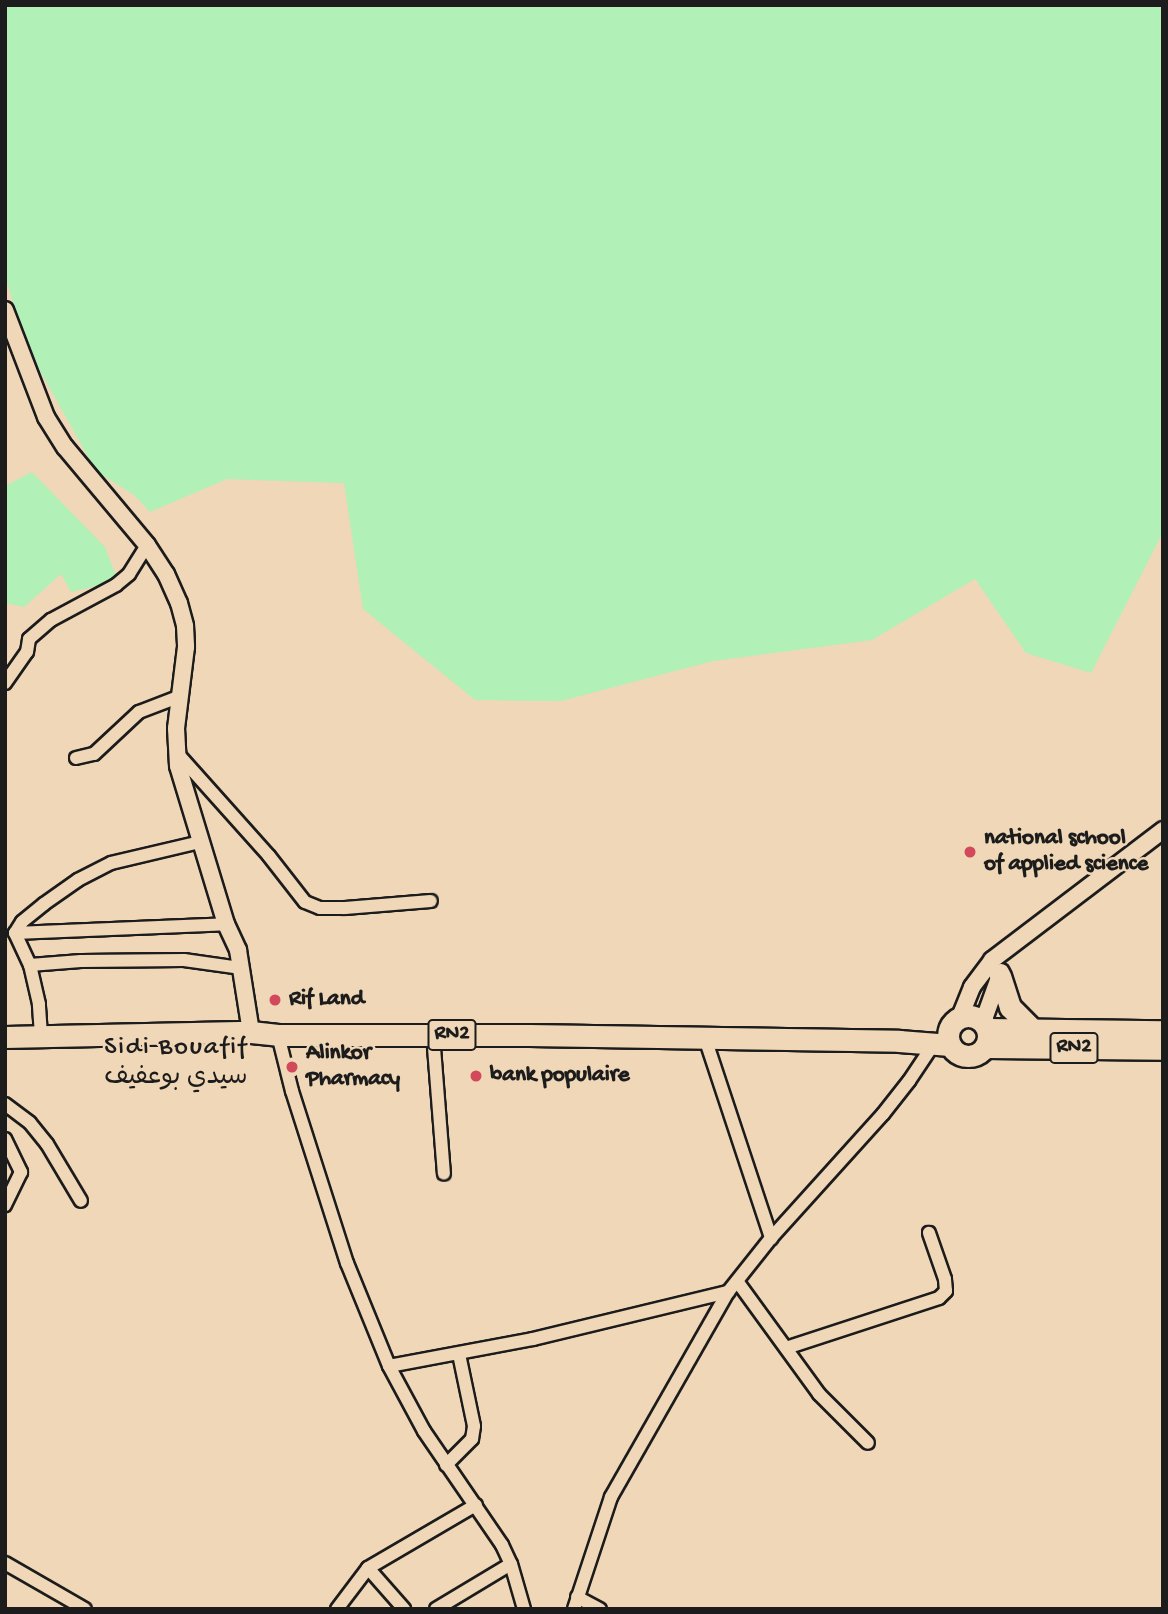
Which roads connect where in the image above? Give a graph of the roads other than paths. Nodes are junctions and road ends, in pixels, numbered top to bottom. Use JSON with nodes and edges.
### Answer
{"nodes":[{"id":1,"x":5,"y":310,"type":"edge"},
{"id":2,"x":147,"y":545,"type":"junction"},
{"id":3,"x":5,"y":682,"type":"edge"},
{"id":4,"x":181,"y":696,"type":"junction"},
{"id":5,"x":177,"y":753,"type":"junction"},
{"id":6,"x":76,"y":758,"type":"dead end"},
{"id":7,"x":1163,"y":830,"type":"edge"},
{"id":8,"x":200,"y":842,"type":"junction"},
{"id":9,"x":431,"y":901,"type":"dead end"},
{"id":10,"x":226,"y":924,"type":"junction"},
{"id":11,"x":15,"y":933,"type":"junction"},
{"id":12,"x":1010,"y":947,"type":"junction"},
{"id":13,"x":30,"y":965,"type":"junction"},
{"id":14,"x":242,"y":968,"type":"junction"},
{"id":15,"x":1000,"y":976,"type":"junction"},
{"id":16,"x":1033,"y":1030,"type":"junction"},
{"id":17,"x":1163,"y":1031,"type":"edge"},
{"id":18,"x":251,"y":1032,"type":"junction"},
{"id":19,"x":985,"y":1032,"type":"junction"},
{"id":20,"x":948,"y":1034,"type":"junction"},
{"id":21,"x":41,"y":1035,"type":"junction"},
{"id":22,"x":278,"y":1035,"type":"junction"},
{"id":23,"x":433,"y":1035,"type":"junction"},
{"id":24,"x":5,"y":1037,"type":"edge"},
{"id":25,"x":705,"y":1038,"type":"junction"},
{"id":26,"x":1163,"y":1049,"type":"edge"},
{"id":27,"x":5,"y":1104,"type":"edge"},
{"id":28,"x":5,"y":1139,"type":"edge"},
{"id":29,"x":444,"y":1174,"type":"dead end"},
{"id":30,"x":81,"y":1201,"type":"dead end"},
{"id":31,"x":5,"y":1205,"type":"edge"},
{"id":32,"x":929,"y":1233,"type":"dead end"},
{"id":33,"x":771,"y":1238,"type":"junction"},
{"id":34,"x":737,"y":1281,"type":"junction"},
{"id":35,"x":728,"y":1292,"type":"junction"},
{"id":36,"x":786,"y":1348,"type":"junction"},
{"id":37,"x":459,"y":1354,"type":"junction"},
{"id":38,"x":388,"y":1366,"type":"junction"},
{"id":39,"x":868,"y":1443,"type":"dead end"},
{"id":40,"x":446,"y":1465,"type":"junction"},
{"id":41,"x":476,"y":1505,"type":"junction"},
{"id":42,"x":5,"y":1563,"type":"edge"},
{"id":43,"x":511,"y":1564,"type":"junction"},
{"id":44,"x":368,"y":1568,"type":"junction"},
{"id":45,"x":575,"y":1603,"type":"edge"},
{"id":46,"x":85,"y":1609,"type":"edge"},
{"id":47,"x":337,"y":1609,"type":"edge"},
{"id":48,"x":404,"y":1609,"type":"edge"},
{"id":49,"x":436,"y":1609,"type":"edge"},
{"id":50,"x":524,"y":1609,"type":"edge"},
{"id":51,"x":600,"y":1609,"type":"edge"}],
"edges":[{"from":1,"to":2,"type":"street"},
{"from":2,"to":3,"type":"street"},
{"from":2,"to":4,"type":"street"},
{"from":4,"to":5,"type":"street"},
{"from":4,"to":6,"type":"street"},
{"from":5,"to":8,"type":"street"},
{"from":5,"to":9,"type":"street"},
{"from":7,"to":12,"type":"street"},
{"from":8,"to":10,"type":"street"},
{"from":8,"to":11,"type":"street"},
{"from":10,"to":11,"type":"street"},
{"from":10,"to":14,"type":"street"},
{"from":11,"to":13,"type":"street"},
{"from":12,"to":15,"type":"street"},
{"from":12,"to":20,"type":"street"},
{"from":13,"to":14,"type":"street"},
{"from":13,"to":21,"type":"street"},
{"from":14,"to":18,"type":"street"},
{"from":15,"to":16,"type":"highway"},
{"from":15,"to":19,"type":"street"},
{"from":16,"to":17,"type":"highway","number":"RN2"},
{"from":16,"to":19,"type":"highway","number":"RN2"},
{"from":18,"to":21,"type":"highway","number":"RN2"},
{"from":18,"to":22,"type":"highway","number":"RN2"},
{"from":19,"to":20,"type":"highway","number":"RN2"},
{"from":19,"to":20,"type":"highway","number":"RN2"},
{"from":19,"to":26,"type":"highway","number":"RN2"},
{"from":20,"to":25,"type":"highway","number":"RN2"},
{"from":20,"to":33,"type":"street"},
{"from":21,"to":24,"type":"highway","number":"RN2"},
{"from":22,"to":23,"type":"highway","number":"RN2"},
{"from":22,"to":38,"type":"street"},
{"from":23,"to":25,"type":"highway","number":"RN2"},
{"from":23,"to":29,"type":"street"},
{"from":25,"to":33,"type":"street"},
{"from":27,"to":30,"type":"street"},
{"from":28,"to":31,"type":"street"},
{"from":32,"to":36,"type":"street"},
{"from":33,"to":34,"type":"street"},
{"from":34,"to":35,"type":"street"},
{"from":34,"to":36,"type":"street"},
{"from":35,"to":37,"type":"street"},
{"from":35,"to":45,"type":"street"},
{"from":36,"to":39,"type":"street"},
{"from":37,"to":38,"type":"street"},
{"from":37,"to":40,"type":"street"},
{"from":38,"to":40,"type":"street"},
{"from":40,"to":41,"type":"street"},
{"from":41,"to":43,"type":"street"},
{"from":41,"to":44,"type":"street"},
{"from":42,"to":46,"type":"street"},
{"from":43,"to":49,"type":"street"},
{"from":43,"to":50,"type":"street"},
{"from":44,"to":47,"type":"street"},
{"from":44,"to":48,"type":"street"},
{"from":45,"to":51,"type":"street"}]}
